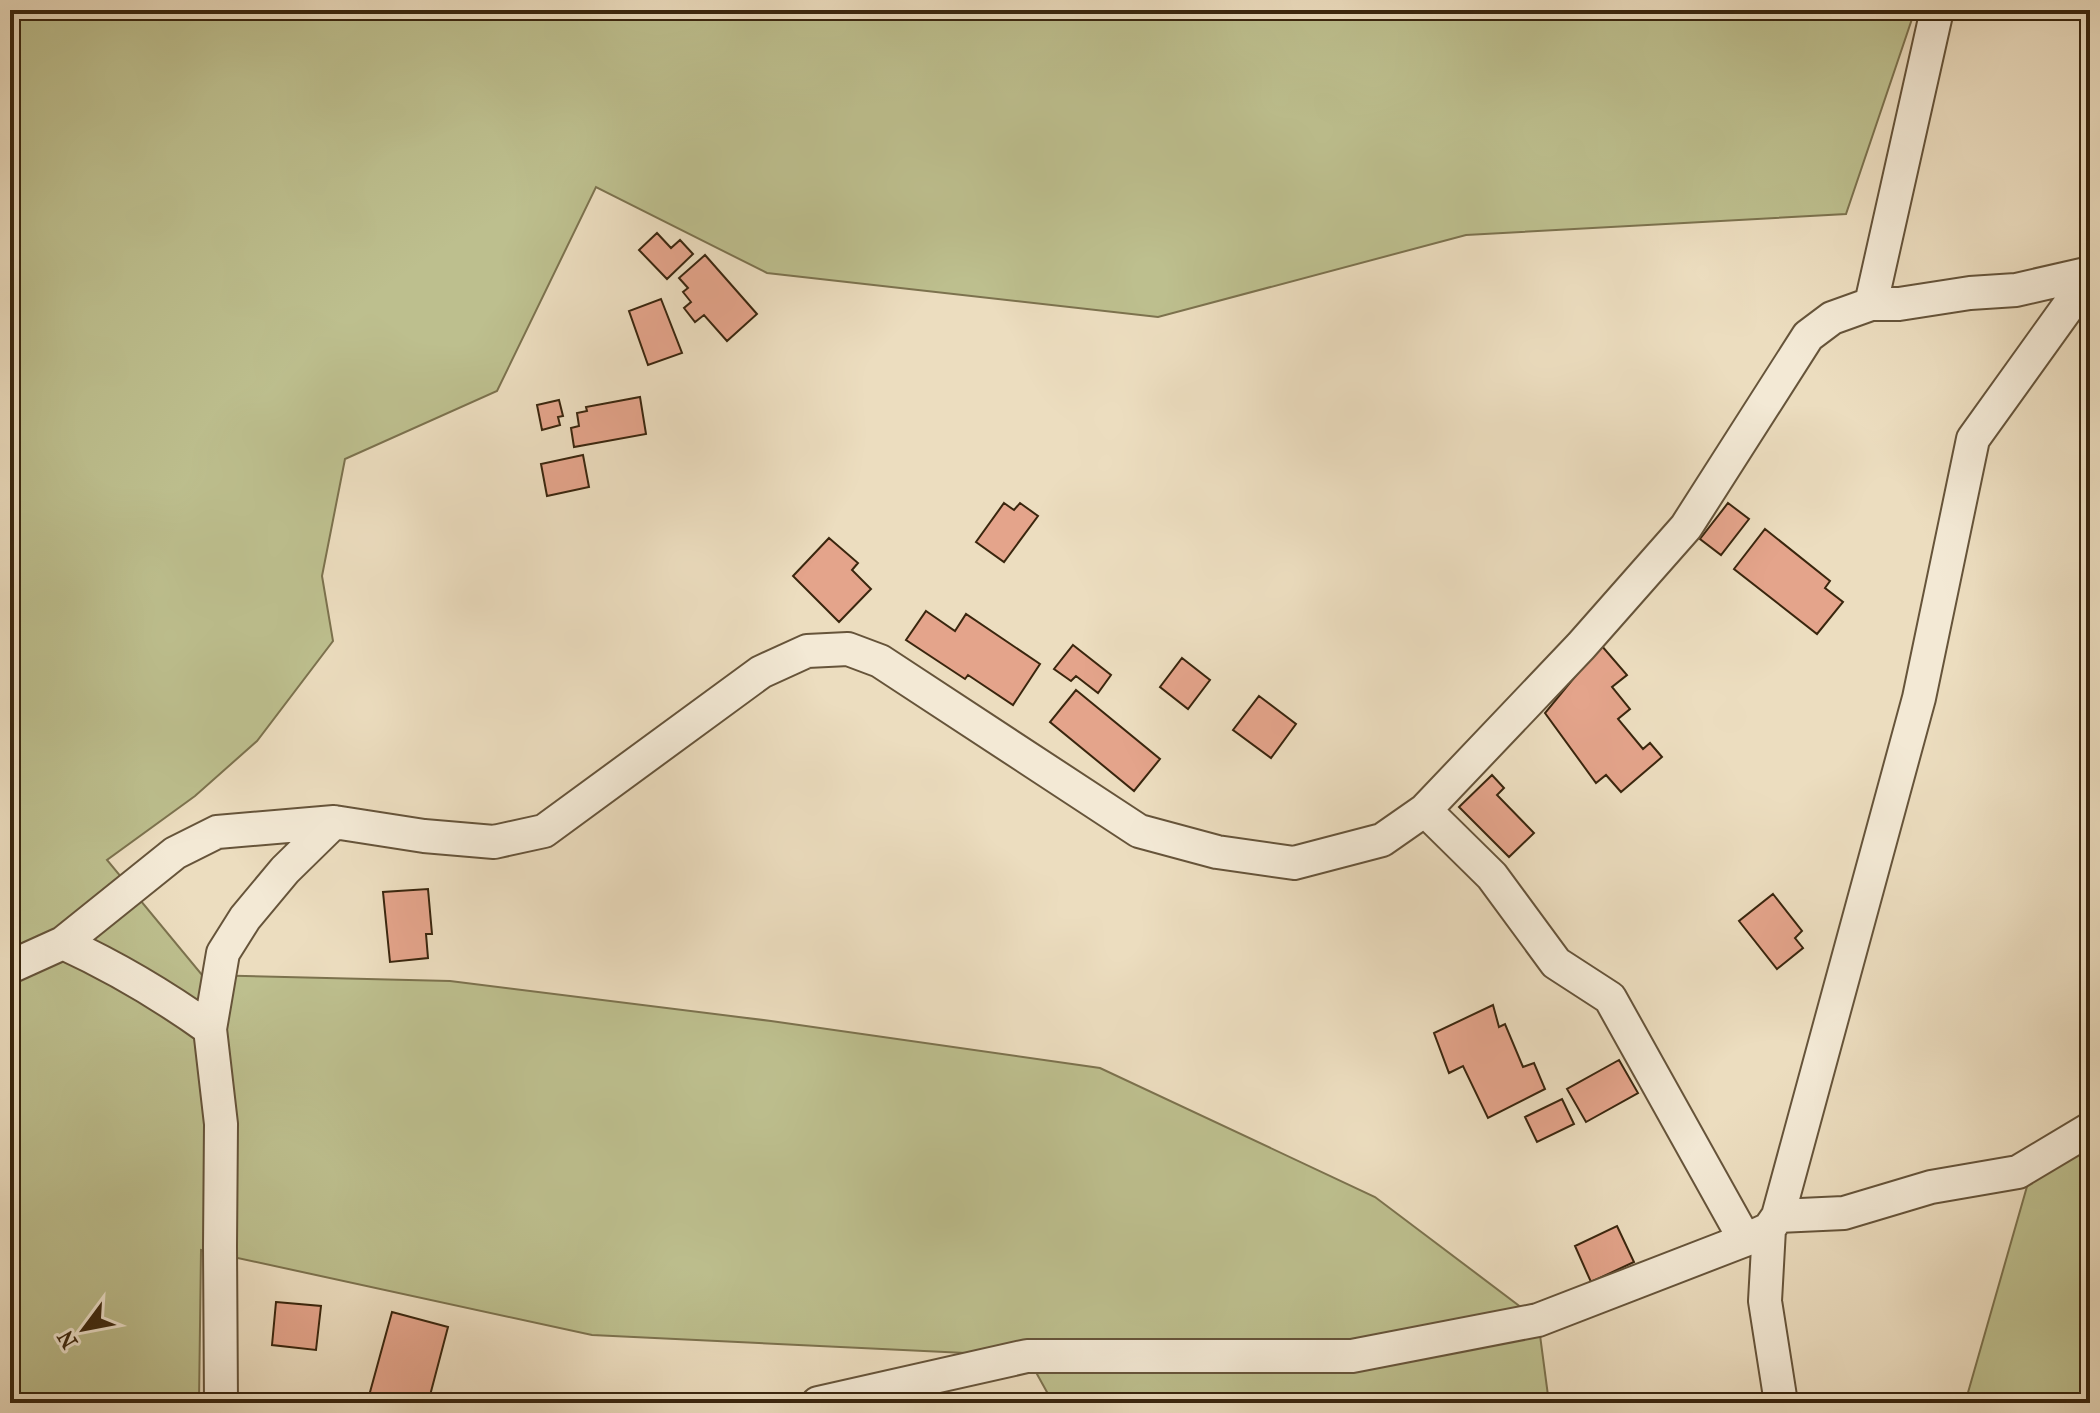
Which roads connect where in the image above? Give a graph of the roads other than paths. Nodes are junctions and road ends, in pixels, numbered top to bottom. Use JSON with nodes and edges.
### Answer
{"nodes":[{"id":1,"x":1937,"y":10,"type":"edge"},
{"id":2,"x":2090,"y":274,"type":"edge"},
{"id":3,"x":1871,"y":304,"type":"junction"},
{"id":4,"x":1425,"y":810,"type":"junction"},
{"id":5,"x":334,"y":822,"type":"junction"},
{"id":6,"x":63,"y":943,"type":"junction"},
{"id":7,"x":10,"y":967,"type":"edge"},
{"id":8,"x":210,"y":1029,"type":"junction"},
{"id":9,"x":2090,"y":1129,"type":"edge"},
{"id":10,"x":1764,"y":1228,"type":"junction"},
{"id":11,"x":221,"y":1403,"type":"edge"},
{"id":12,"x":818,"y":1403,"type":"edge"},
{"id":13,"x":1781,"y":1403,"type":"edge"}],
"edges":[{"from":1,"to":3,"type":"street"},
{"from":2,"to":3,"type":"street"},
{"from":2,"to":10,"type":"street"},
{"from":3,"to":4,"type":"street"},
{"from":4,"to":5,"type":"street"},
{"from":4,"to":10,"type":"street"},
{"from":5,"to":6,"type":"street"},
{"from":5,"to":8,"type":"street"},
{"from":6,"to":7,"type":"street"},
{"from":6,"to":8,"type":"street"},
{"from":8,"to":11,"type":"street"},
{"from":9,"to":10,"type":"street"},
{"from":10,"to":12,"type":"street"},
{"from":10,"to":13,"type":"street"}]}
